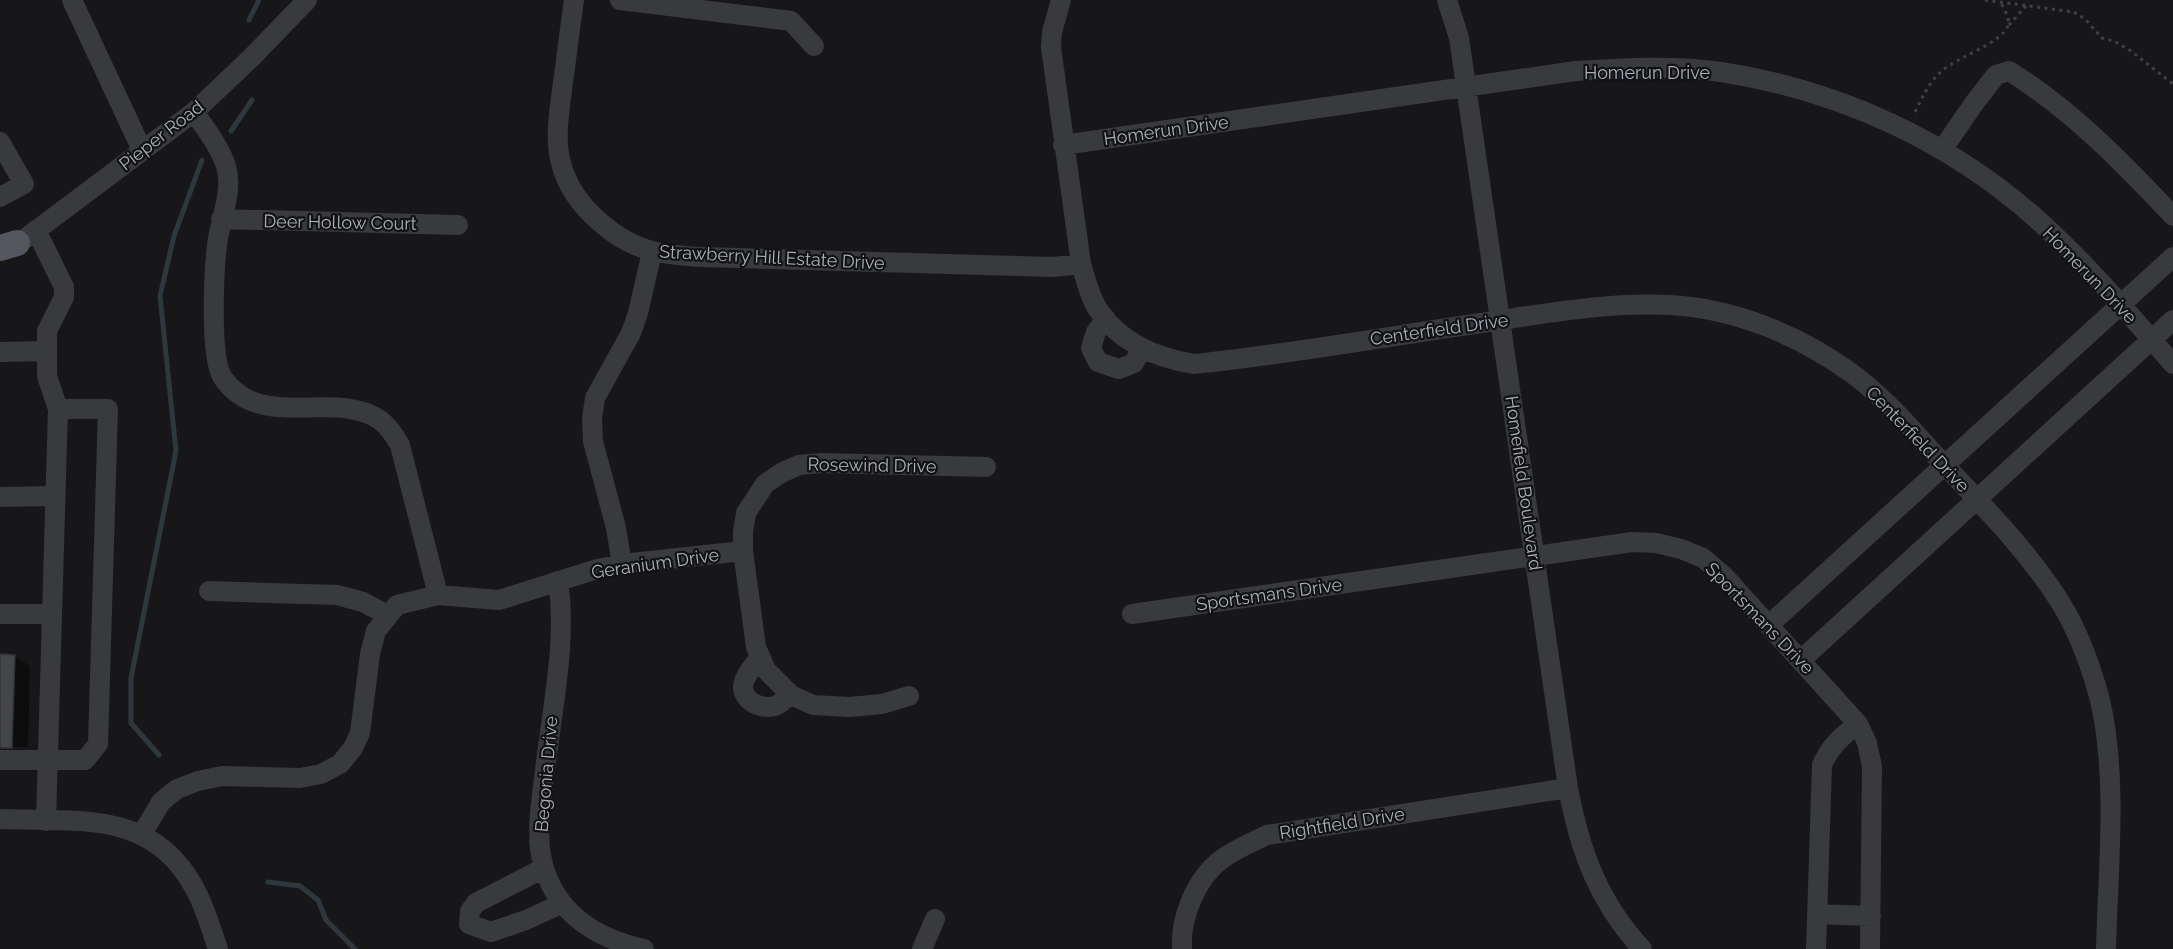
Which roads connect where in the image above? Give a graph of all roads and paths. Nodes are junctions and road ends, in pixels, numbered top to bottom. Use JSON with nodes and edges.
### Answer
{"nodes":[{"id":1,"x":72,"y":0,"type":"edge"},
{"id":2,"x":307,"y":0,"type":"edge"},
{"id":3,"x":574,"y":0,"type":"edge"},
{"id":4,"x":620,"y":0,"type":"edge"},
{"id":5,"x":1061,"y":0,"type":"edge"},
{"id":6,"x":1447,"y":0,"type":"edge"},
{"id":7,"x":1985,"y":0,"type":"edge"},
{"id":8,"x":2001,"y":3,"type":"junction"},
{"id":9,"x":2025,"y":6,"type":"junction"},
{"id":10,"x":2008,"y":26,"type":"junction"},
{"id":11,"x":814,"y":46,"type":"dead end"},
{"id":12,"x":2173,"y":84,"type":"edge"},
{"id":13,"x":1466,"y":86,"type":"junction"},
{"id":14,"x":194,"y":112,"type":"junction"},
{"id":15,"x":1916,"y":112,"type":"dead end"},
{"id":16,"x":0,"y":142,"type":"edge"},
{"id":17,"x":1063,"y":145,"type":"junction"},
{"id":18,"x":142,"y":150,"type":"junction"},
{"id":19,"x":1942,"y":150,"type":"junction"},
{"id":20,"x":0,"y":197,"type":"edge"},
{"id":21,"x":2173,"y":216,"type":"edge"},
{"id":22,"x":221,"y":219,"type":"junction"},
{"id":23,"x":458,"y":225,"type":"dead end"},
{"id":24,"x":13,"y":243,"type":"edge"},
{"id":25,"x":652,"y":252,"type":"junction"},
{"id":26,"x":2173,"y":257,"type":"edge"},
{"id":27,"x":1081,"y":264,"type":"junction"},
{"id":28,"x":2119,"y":304,"type":"junction"},
{"id":29,"x":1106,"y":319,"type":"junction"},
{"id":30,"x":1501,"y":320,"type":"junction"},
{"id":31,"x":2173,"y":320,"type":"edge"},
{"id":32,"x":2152,"y":340,"type":"junction"},
{"id":33,"x":1141,"y":349,"type":"junction"},
{"id":34,"x":47,"y":351,"type":"junction"},
{"id":35,"x":0,"y":352,"type":"edge"},
{"id":36,"x":2173,"y":363,"type":"edge"},
{"id":37,"x":57,"y":408,"type":"junction"},
{"id":38,"x":1944,"y":465,"type":"junction"},
{"id":39,"x":986,"y":467,"type":"dead end"},
{"id":40,"x":55,"y":496,"type":"junction"},
{"id":41,"x":0,"y":497,"type":"edge"},
{"id":42,"x":1976,"y":500,"type":"junction"},
{"id":43,"x":743,"y":551,"type":"junction"},
{"id":44,"x":1534,"y":556,"type":"junction"},
{"id":45,"x":622,"y":564,"type":"junction"},
{"id":46,"x":558,"y":581,"type":"junction"},
{"id":47,"x":209,"y":591,"type":"dead end"},
{"id":48,"x":438,"y":596,"type":"junction"},
{"id":49,"x":0,"y":614,"type":"edge"},
{"id":50,"x":52,"y":614,"type":"junction"},
{"id":51,"x":1132,"y":614,"type":"dead end"},
{"id":52,"x":387,"y":615,"type":"junction"},
{"id":53,"x":1769,"y":625,"type":"junction"},
{"id":54,"x":1801,"y":660,"type":"junction"},
{"id":55,"x":763,"y":664,"type":"junction"},
{"id":56,"x":789,"y":694,"type":"junction"},
{"id":57,"x":909,"y":696,"type":"dead end"},
{"id":58,"x":1858,"y":724,"type":"junction"},
{"id":59,"x":0,"y":760,"type":"edge"},
{"id":60,"x":48,"y":761,"type":"junction"},
{"id":61,"x":1568,"y":788,"type":"junction"},
{"id":62,"x":0,"y":819,"type":"edge"},
{"id":63,"x":46,"y":821,"type":"junction"},
{"id":64,"x":142,"y":834,"type":"junction"},
{"id":65,"x":544,"y":868,"type":"junction"},
{"id":66,"x":561,"y":904,"type":"junction"},
{"id":67,"x":1817,"y":914,"type":"junction"},
{"id":68,"x":1871,"y":915,"type":"junction"},
{"id":69,"x":935,"y":919,"type":"dead end"},
{"id":70,"x":218,"y":949,"type":"edge"},
{"id":71,"x":644,"y":949,"type":"edge"},
{"id":72,"x":922,"y":949,"type":"edge"},
{"id":73,"x":1182,"y":949,"type":"edge"},
{"id":74,"x":1642,"y":949,"type":"edge"},
{"id":75,"x":1816,"y":949,"type":"edge"},
{"id":76,"x":1870,"y":949,"type":"edge"},
{"id":77,"x":2106,"y":949,"type":"edge"}],
"edges":[{"from":1,"to":18,"type":"street"},
{"from":2,"to":14,"type":"street","name":"Pieper Road"},
{"from":3,"to":25,"type":"street","name":"Strawberry Hill Estate Drive"},
{"from":4,"to":11,"type":"street"},
{"from":5,"to":17,"type":"street","name":"Centerfield Drive"},
{"from":6,"to":13,"type":"street","name":"Homefield Boulevard"},
{"from":7,"to":8,"type":"path"},
{"from":8,"to":9,"type":"path"},
{"from":8,"to":10,"type":"path"},
{"from":9,"to":10,"type":"path"},
{"from":9,"to":12,"type":"path"},
{"from":10,"to":15,"type":"path"},
{"from":13,"to":17,"type":"street","name":"Homerun Drive"},
{"from":13,"to":19,"type":"street","name":"Homerun Drive"},
{"from":13,"to":30,"type":"street","name":"Homefield Boulevard"},
{"from":14,"to":18,"type":"street","name":"Pieper Road"},
{"from":14,"to":22,"type":"street"},
{"from":16,"to":20,"type":"street"},
{"from":17,"to":27,"type":"street","name":"Centerfield Drive"},
{"from":18,"to":24,"type":"street","name":"Pieper Road"},
{"from":19,"to":21,"type":"street"},
{"from":19,"to":28,"type":"street","name":"Homerun Drive"},
{"from":22,"to":23,"type":"street","name":"Deer Hollow Court"},
{"from":22,"to":48,"type":"street"},
{"from":24,"to":34,"type":"street"},
{"from":25,"to":27,"type":"street","name":"Strawberry Hill Estate Drive"},
{"from":25,"to":45,"type":"street"},
{"from":26,"to":28,"type":"street"},
{"from":27,"to":29,"type":"street","name":"Centerfield Drive"},
{"from":28,"to":32,"type":"street","name":"Homerun Drive"},
{"from":28,"to":38,"type":"street"},
{"from":29,"to":33,"type":"street","name":"Centerfield Drive"},
{"from":29,"to":33,"type":"street"},
{"from":30,"to":33,"type":"street","name":"Centerfield Drive"},
{"from":30,"to":38,"type":"street","name":"Centerfield Drive"},
{"from":30,"to":44,"type":"street","name":"Homefield Boulevard"},
{"from":31,"to":32,"type":"street"},
{"from":32,"to":36,"type":"street","name":"Homerun Drive"},
{"from":32,"to":42,"type":"street"},
{"from":34,"to":35,"type":"street"},
{"from":34,"to":37,"type":"street"},
{"from":37,"to":40,"type":"street"},
{"from":37,"to":60,"type":"street"},
{"from":38,"to":42,"type":"street","name":"Centerfield Drive"},
{"from":38,"to":53,"type":"street"},
{"from":39,"to":43,"type":"street","name":"Rosewind Drive"},
{"from":40,"to":41,"type":"street"},
{"from":40,"to":50,"type":"street"},
{"from":42,"to":54,"type":"street"},
{"from":42,"to":77,"type":"street","name":"Centerfield Drive"},
{"from":43,"to":45,"type":"street","name":"Geranium Drive"},
{"from":43,"to":55,"type":"street","name":"Rosewind Drive"},
{"from":44,"to":51,"type":"street","name":"Sportsmans Drive"},
{"from":44,"to":53,"type":"street","name":"Sportsmans Drive"},
{"from":44,"to":61,"type":"street","name":"Homefield Boulevard"},
{"from":45,"to":46,"type":"street","name":"Geranium Drive"},
{"from":46,"to":48,"type":"street","name":"Geranium Drive"},
{"from":46,"to":65,"type":"street","name":"Begonia Drive"},
{"from":47,"to":52,"type":"street"},
{"from":48,"to":52,"type":"street","name":"Geranium Drive"},
{"from":49,"to":50,"type":"street"},
{"from":50,"to":60,"type":"street"},
{"from":52,"to":64,"type":"street"},
{"from":53,"to":54,"type":"street","name":"Sportsmans Drive"},
{"from":54,"to":58,"type":"street","name":"Sportsmans Drive"},
{"from":55,"to":56,"type":"street"},
{"from":55,"to":56,"type":"street"},
{"from":56,"to":57,"type":"street"},
{"from":58,"to":67,"type":"street"},
{"from":58,"to":68,"type":"street","name":"Sportsmans Drive"},
{"from":59,"to":60,"type":"street"},
{"from":60,"to":63,"type":"street"},
{"from":61,"to":73,"type":"street","name":"Rightfield Drive"},
{"from":61,"to":74,"type":"street","name":"Homefield Boulevard"},
{"from":62,"to":63,"type":"street"},
{"from":63,"to":64,"type":"street"},
{"from":64,"to":70,"type":"street"},
{"from":65,"to":66,"type":"street","name":"Begonia Drive"},
{"from":65,"to":66,"type":"street"},
{"from":66,"to":71,"type":"street","name":"Begonia Drive"},
{"from":67,"to":68,"type":"street"},
{"from":67,"to":75,"type":"street"},
{"from":68,"to":76,"type":"street","name":"Sportsmans Drive"},
{"from":69,"to":72,"type":"street"}]}
